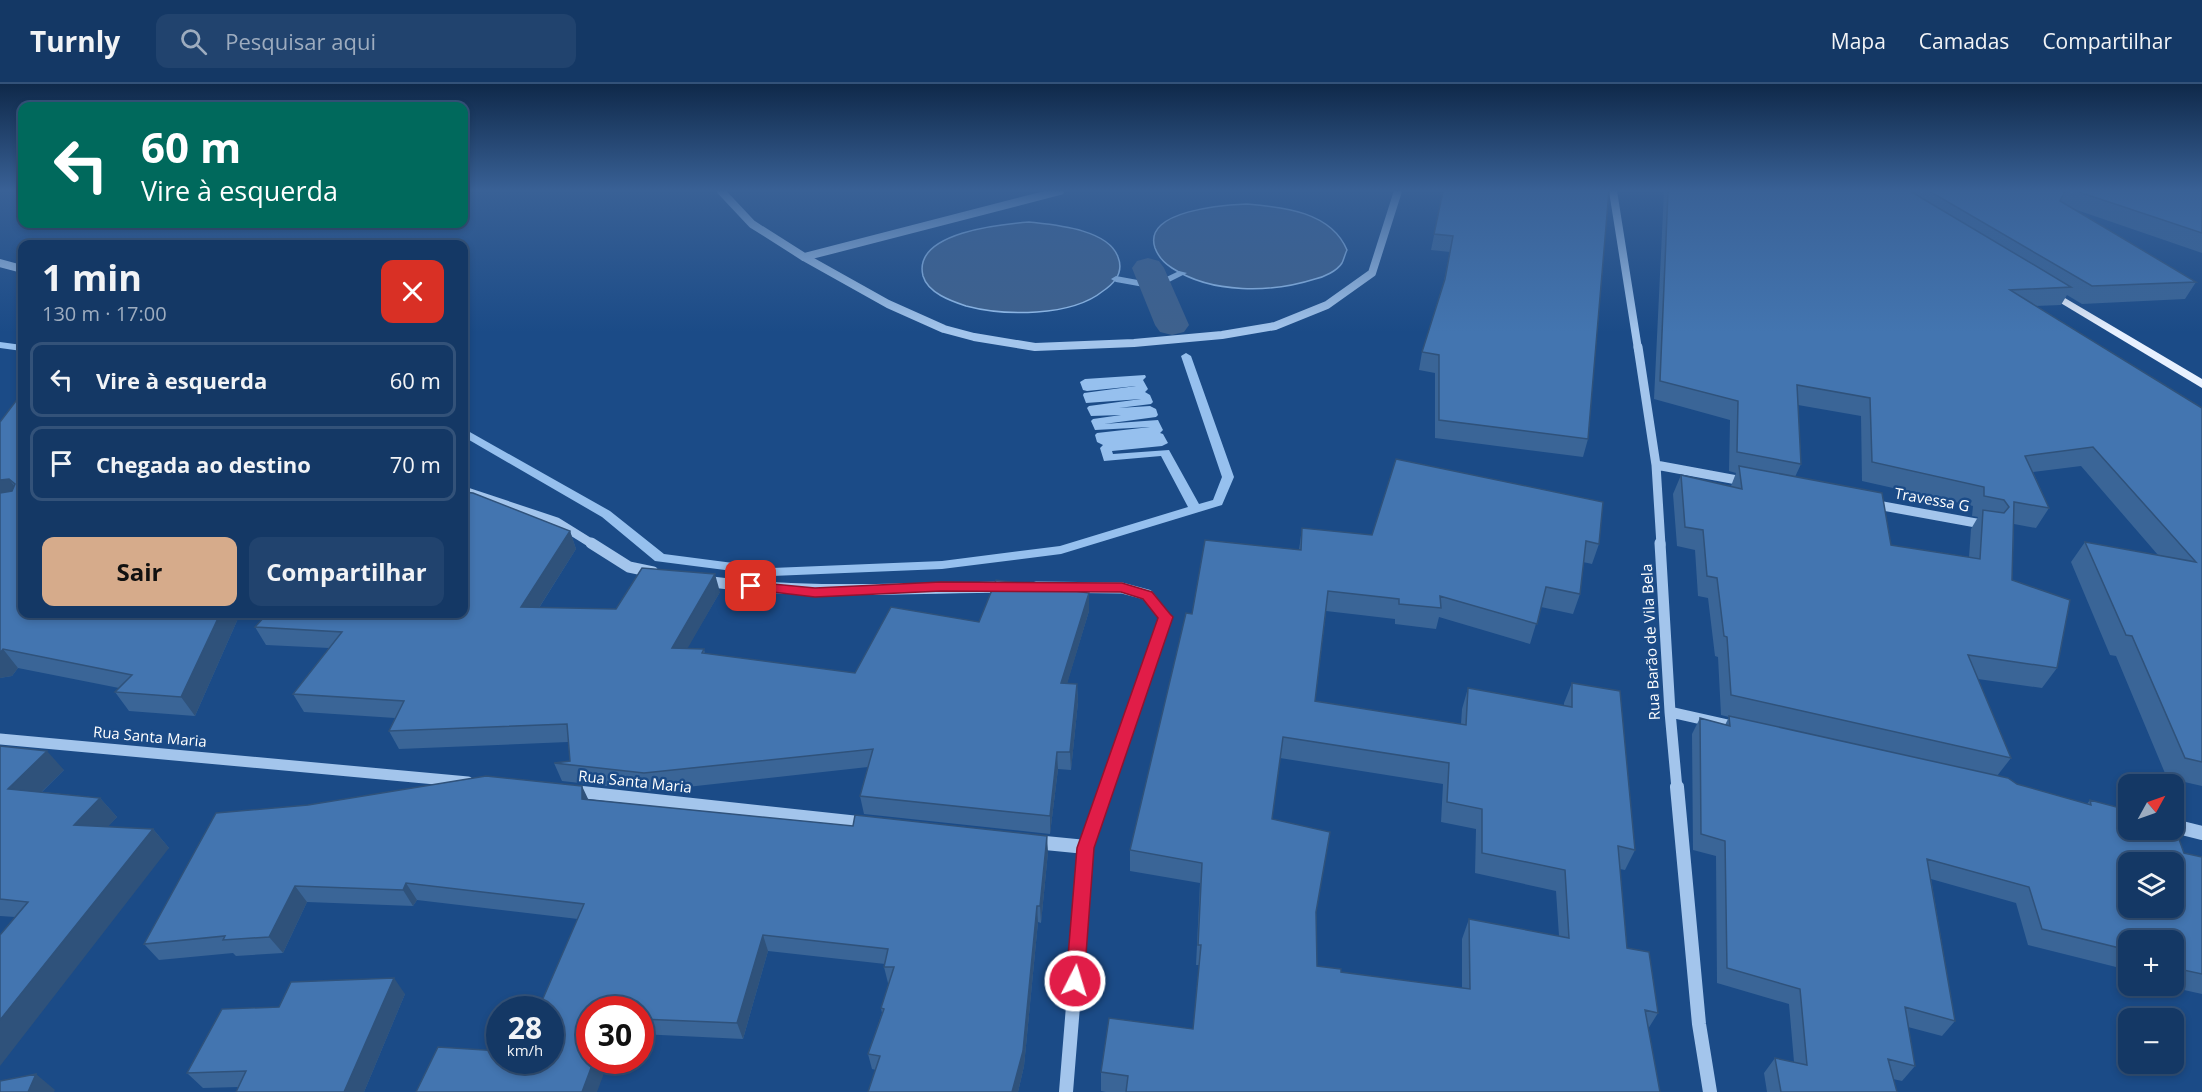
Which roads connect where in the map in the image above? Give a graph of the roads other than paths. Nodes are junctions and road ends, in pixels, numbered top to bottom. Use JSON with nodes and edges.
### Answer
{"nodes":[{"id":1,"x":774,"y":238,"type":"edge"},
{"id":2,"x":878,"y":238,"type":"edge"},
{"id":3,"x":1383,"y":238,"type":"edge"},
{"id":4,"x":1620,"y":238,"type":"edge"},
{"id":5,"x":804,"y":257,"type":"junction"},
{"id":6,"x":0,"y":264,"type":"edge"},
{"id":7,"x":18,"y":268,"type":"edge"},
{"id":8,"x":2038,"y":284,"type":"edge"},
{"id":9,"x":2202,"y":384,"type":"edge"},
{"id":10,"x":1656,"y":465,"type":"junction"},
{"id":11,"x":1760,"y":484,"type":"edge"},
{"id":12,"x":468,"y":492,"type":"edge"},
{"id":13,"x":1863,"y":503,"type":"edge"},
{"id":14,"x":1990,"y":526,"type":"edge"},
{"id":15,"x":663,"y":574,"type":"edge"},
{"id":16,"x":696,"y":580,"type":"edge"},
{"id":17,"x":1670,"y":712,"type":"junction"},
{"id":18,"x":1750,"y":730,"type":"edge"},
{"id":19,"x":0,"y":740,"type":"edge"},
{"id":20,"x":482,"y":783,"type":"edge"},
{"id":21,"x":565,"y":792,"type":"edge"},
{"id":22,"x":885,"y":826,"type":"edge"},
{"id":23,"x":2184,"y":828,"type":"edge"},
{"id":24,"x":2202,"y":833,"type":"edge"},
{"id":25,"x":1027,"y":841,"type":"edge"},
{"id":26,"x":1086,"y":848,"type":"junction"},
{"id":27,"x":1066,"y":1092,"type":"edge"},
{"id":28,"x":1710,"y":1092,"type":"edge"}],
"edges":[{"from":1,"to":5,"type":"street"},
{"from":2,"to":5,"type":"street"},
{"from":3,"to":5,"type":"street"},
{"from":4,"to":10,"type":"street","name":"Rua Barão de Vila Bela"},
{"from":6,"to":7,"type":"street"},
{"from":8,"to":9,"type":"main road"},
{"from":10,"to":11,"type":"street"},
{"from":10,"to":17,"type":"street","name":"Rua Barão de Vila Bela"},
{"from":12,"to":15,"type":"street"},
{"from":13,"to":14,"type":"street","name":"Travessa G"},
{"from":16,"to":26,"type":"street"},
{"from":17,"to":18,"type":"street"},
{"from":17,"to":28,"type":"street","name":"Rua Barão de Vila Bela"},
{"from":19,"to":20,"type":"street","name":"Rua Santa Maria"},
{"from":21,"to":22,"type":"street","name":"Rua Santa Maria"},
{"from":23,"to":24,"type":"street"},
{"from":25,"to":26,"type":"street"},
{"from":26,"to":27,"type":"street"}]}
